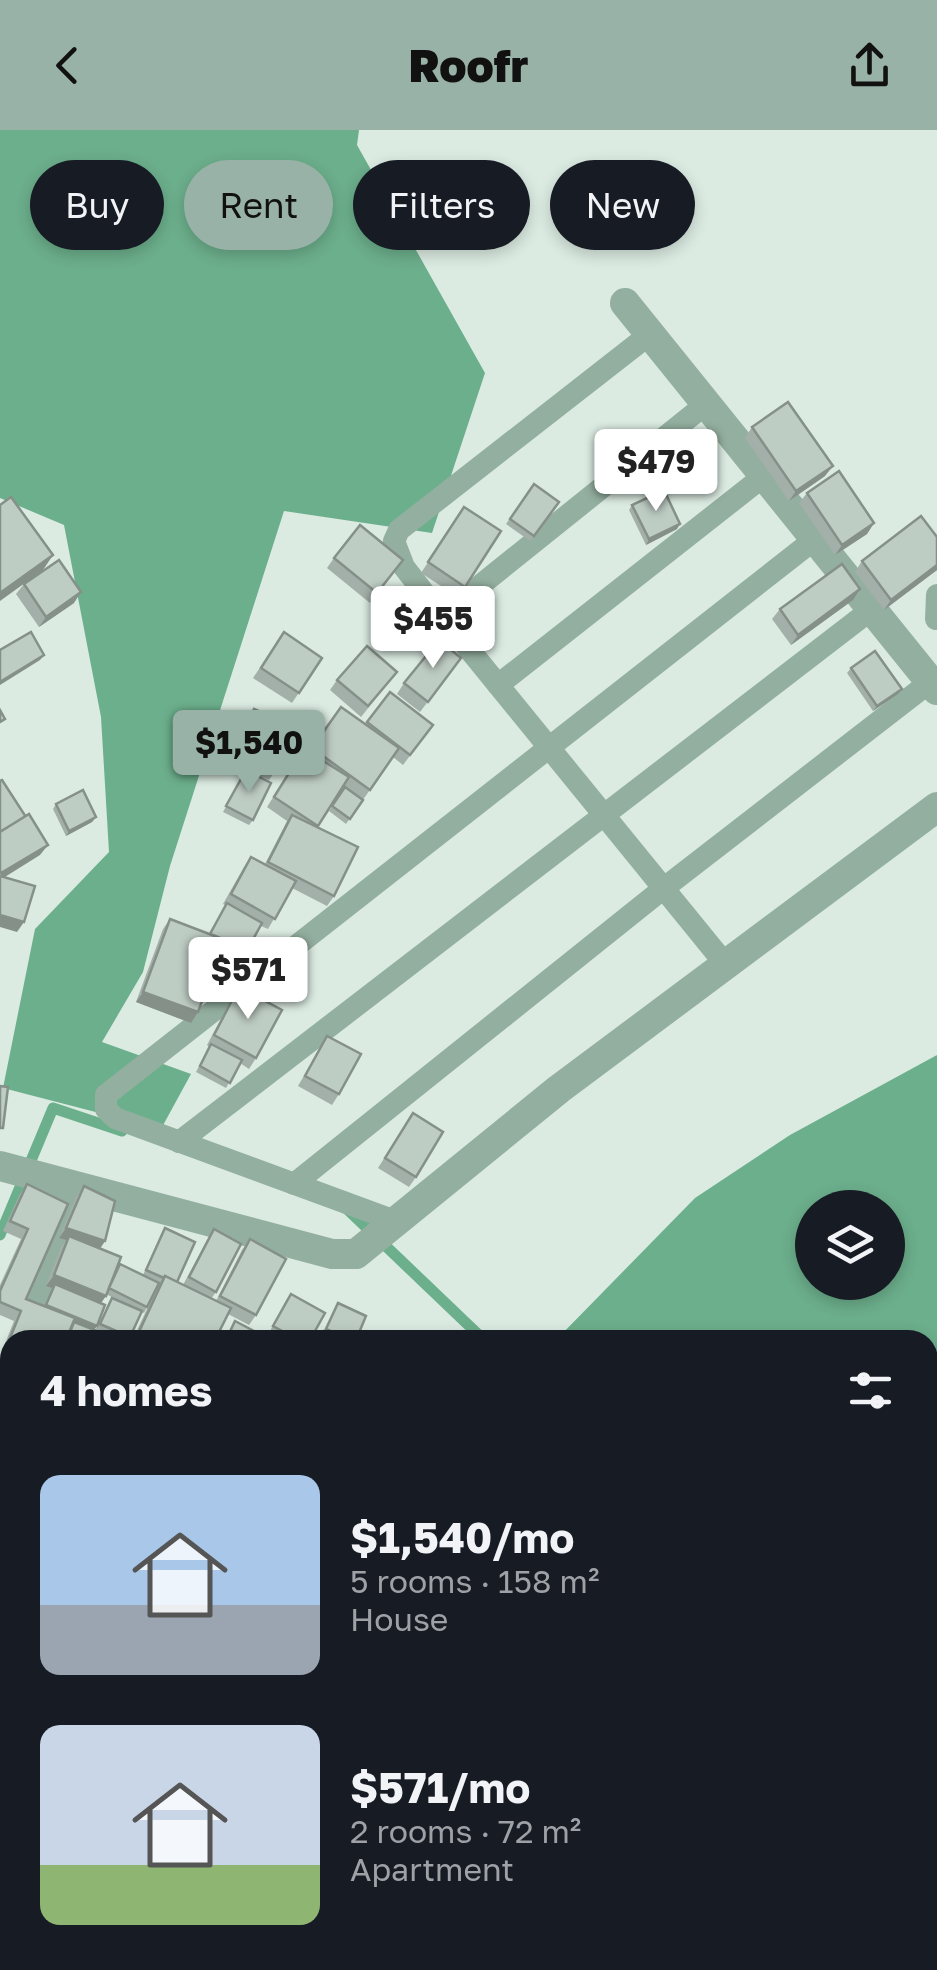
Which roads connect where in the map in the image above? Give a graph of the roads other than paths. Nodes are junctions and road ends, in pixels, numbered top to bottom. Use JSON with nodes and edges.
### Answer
{"nodes":[{"id":1,"x":626,"y":303,"type":"dead end"},
{"id":2,"x":650,"y":334,"type":"junction"},
{"id":3,"x":706,"y":404,"type":"junction"},
{"id":4,"x":764,"y":476,"type":"junction"},
{"id":5,"x":814,"y":539,"type":"junction"},
{"id":6,"x":937,"y":595,"type":"edge"},
{"id":7,"x":872,"y":609,"type":"junction"},
{"id":8,"x":442,"y":616,"type":"junction"},
{"id":9,"x":936,"y":619,"type":"edge"},
{"id":10,"x":498,"y":685,"type":"junction"},
{"id":11,"x":934,"y":686,"type":"edge"},
{"id":12,"x":548,"y":747,"type":"junction"},
{"id":13,"x":937,"y":808,"type":"edge"},
{"id":14,"x":604,"y":816,"type":"junction"},
{"id":15,"x":664,"y":888,"type":"junction"},
{"id":16,"x":726,"y":965,"type":"junction"},
{"id":17,"x":179,"y":1142,"type":"junction"},
{"id":18,"x":0,"y":1166,"type":"edge"},
{"id":19,"x":70,"y":1184,"type":"junction"},
{"id":20,"x":294,"y":1184,"type":"junction"},
{"id":21,"x":391,"y":1228,"type":"junction"},
{"id":22,"x":39,"y":1316,"type":"edge"}],
"edges":[{"from":1,"to":2,"type":"street"},
{"from":2,"to":3,"type":"street"},
{"from":2,"to":8,"type":"lane"},
{"from":3,"to":4,"type":"street"},
{"from":3,"to":8,"type":"lane"},
{"from":4,"to":5,"type":"street"},
{"from":4,"to":10,"type":"lane"},
{"from":5,"to":7,"type":"street"},
{"from":5,"to":12,"type":"lane"},
{"from":6,"to":9,"type":"lane"},
{"from":7,"to":11,"type":"street"},
{"from":7,"to":14,"type":"lane"},
{"from":8,"to":10,"type":"lane"},
{"from":10,"to":12,"type":"lane"},
{"from":11,"to":15,"type":"lane"},
{"from":12,"to":14,"type":"lane"},
{"from":12,"to":17,"type":"lane"},
{"from":13,"to":16,"type":"street"},
{"from":14,"to":15,"type":"lane"},
{"from":14,"to":17,"type":"lane"},
{"from":15,"to":16,"type":"lane"},
{"from":15,"to":20,"type":"lane"},
{"from":16,"to":21,"type":"street"},
{"from":17,"to":20,"type":"lane"},
{"from":18,"to":19,"type":"street"},
{"from":19,"to":21,"type":"street"},
{"from":19,"to":22,"type":"street"},
{"from":20,"to":21,"type":"lane"}]}
